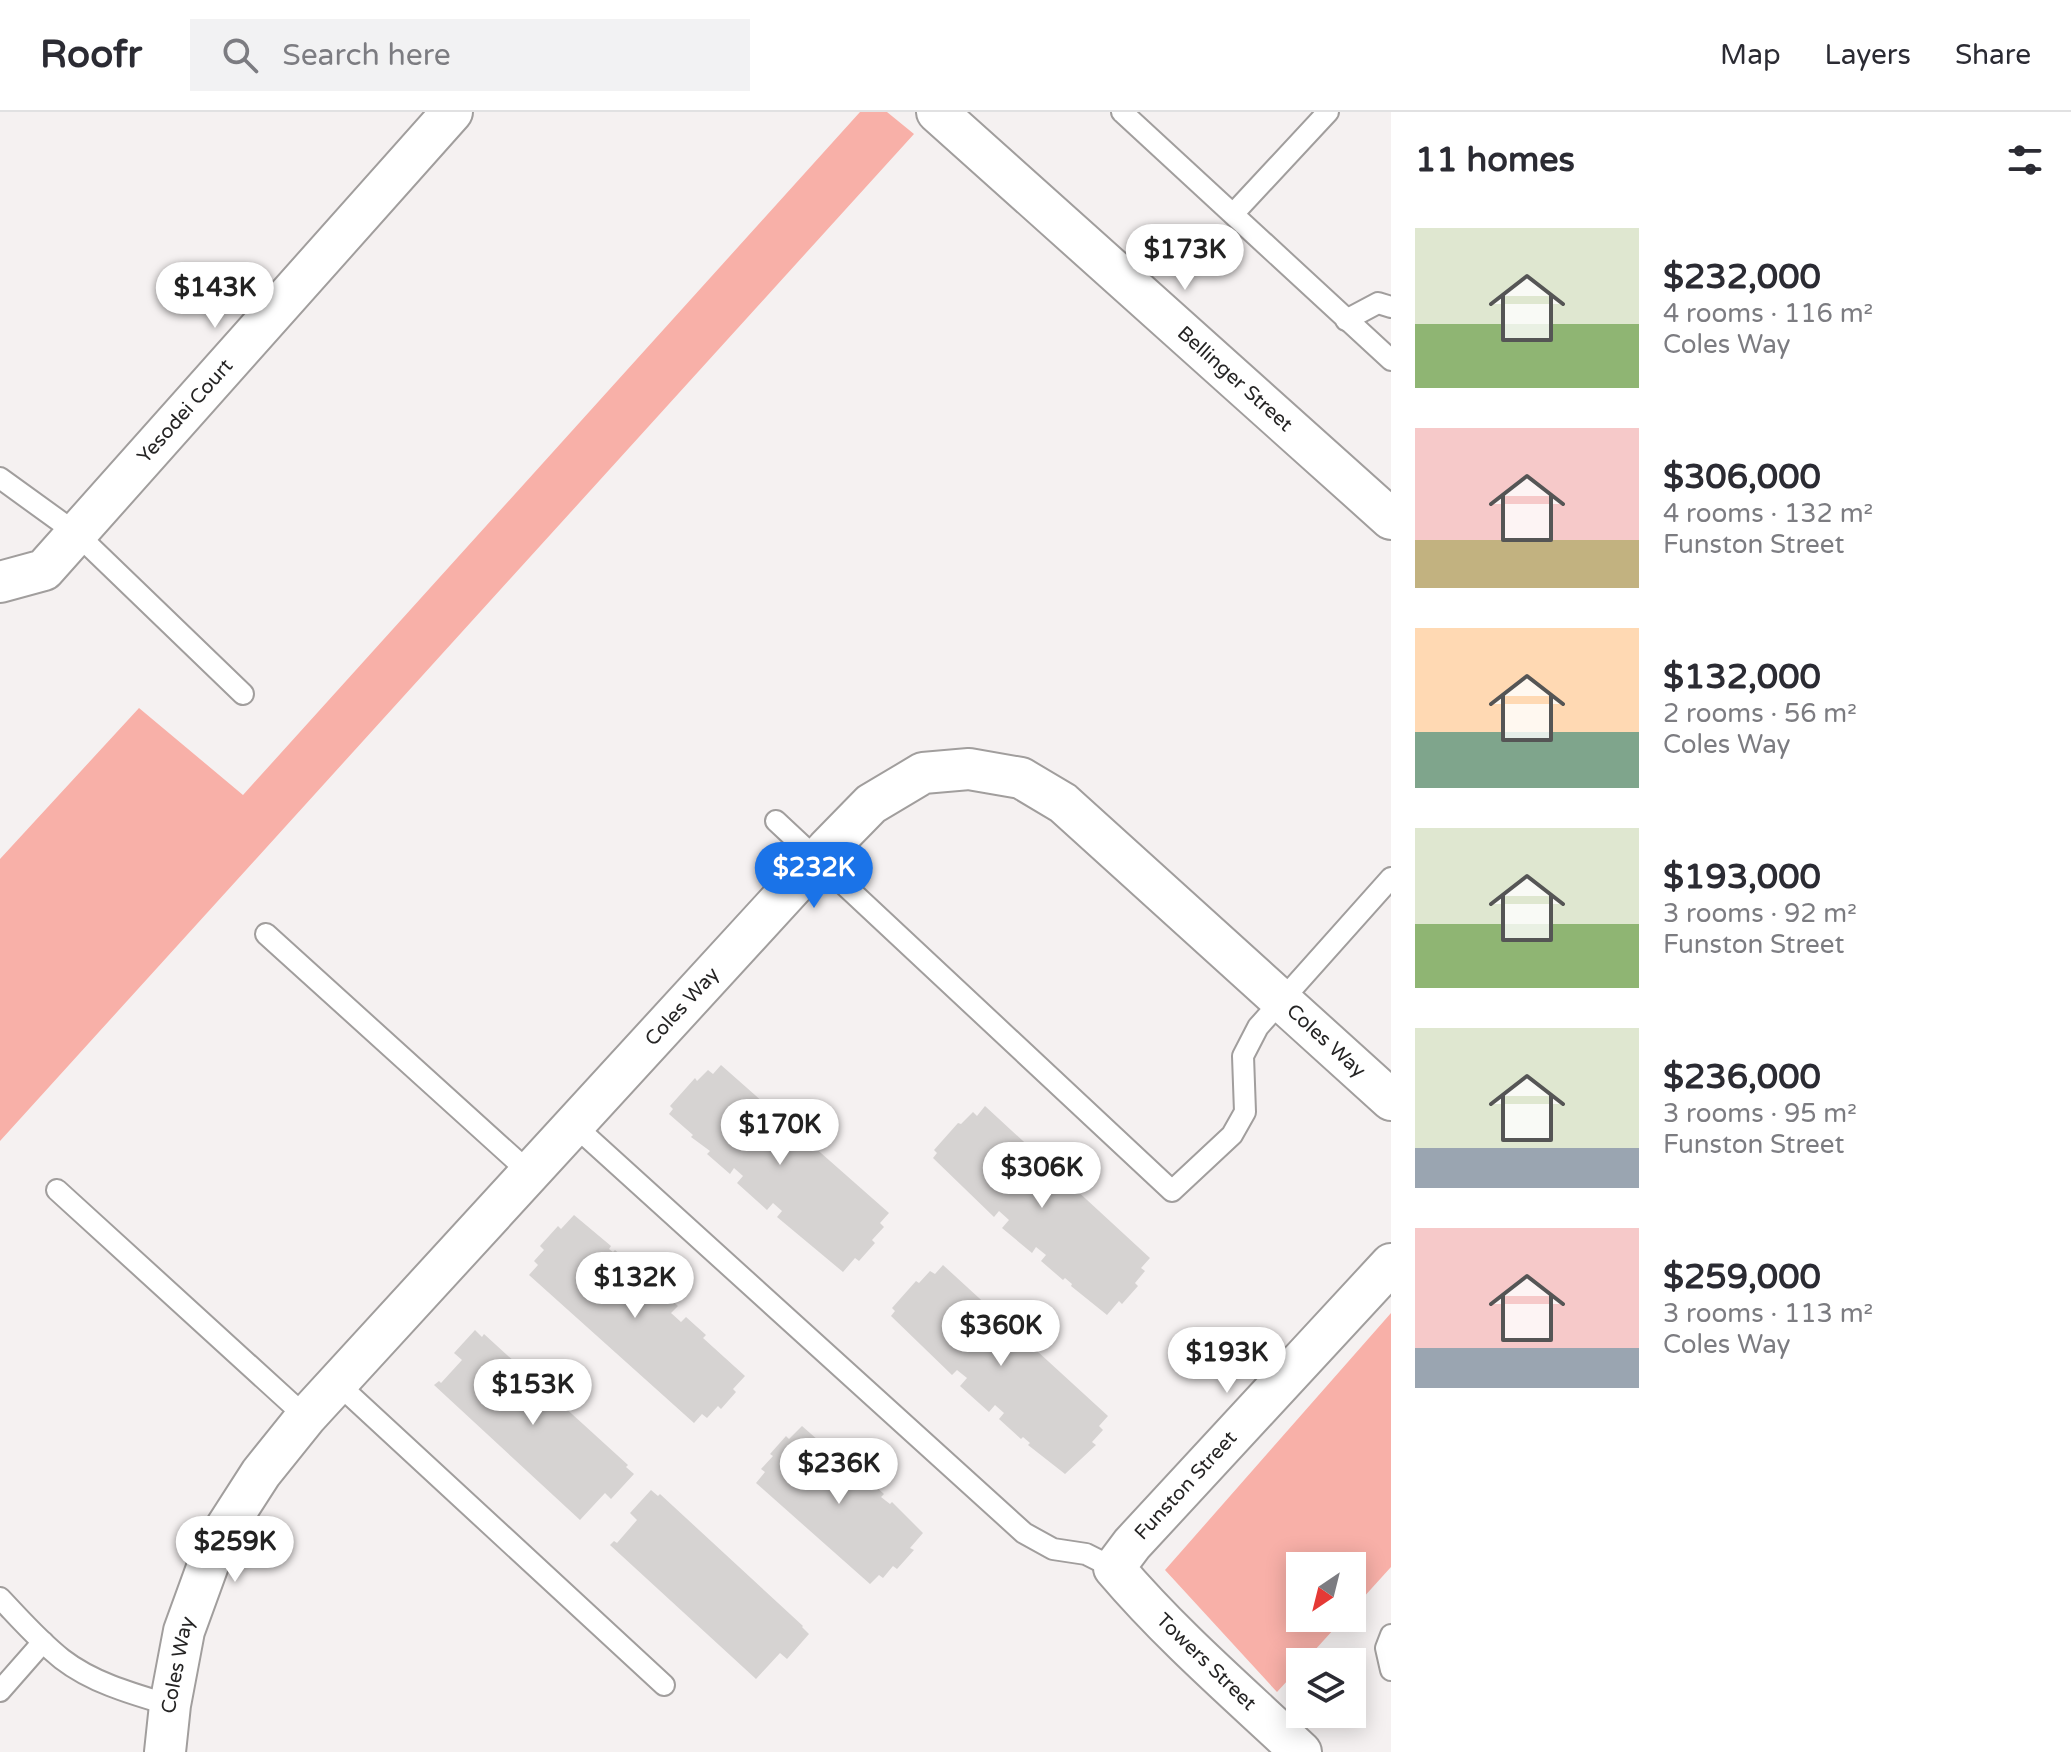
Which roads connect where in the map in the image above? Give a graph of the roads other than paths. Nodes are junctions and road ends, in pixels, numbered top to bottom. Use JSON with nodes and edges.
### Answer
{"nodes":[{"id":1,"x":452,"y":112,"type":"edge"},
{"id":2,"x":937,"y":112,"type":"edge"},
{"id":3,"x":1122,"y":112,"type":"edge"},
{"id":4,"x":1328,"y":112,"type":"edge"},
{"id":5,"x":1234,"y":213,"type":"junction"},
{"id":6,"x":1391,"y":307,"type":"edge"},
{"id":7,"x":1346,"y":320,"type":"junction"},
{"id":8,"x":1391,"y":360,"type":"edge"},
{"id":9,"x":0,"y":478,"type":"edge"},
{"id":10,"x":1391,"y":519,"type":"edge"},
{"id":11,"x":76,"y":533,"type":"junction"},
{"id":12,"x":0,"y":582,"type":"edge"},
{"id":13,"x":243,"y":694,"type":"dead end"},
{"id":14,"x":776,"y":821,"type":"dead end"},
{"id":15,"x":818,"y":859,"type":"junction"},
{"id":16,"x":1391,"y":878,"type":"edge"},
{"id":17,"x":266,"y":934,"type":"dead end"},
{"id":18,"x":1281,"y":1001,"type":"junction"},
{"id":19,"x":1391,"y":1100,"type":"edge"},
{"id":20,"x":574,"y":1125,"type":"junction"},
{"id":21,"x":530,"y":1173,"type":"junction"},
{"id":22,"x":57,"y":1190,"type":"dead end"},
{"id":23,"x":1391,"y":1264,"type":"edge"},
{"id":24,"x":337,"y":1383,"type":"junction"},
{"id":25,"x":306,"y":1417,"type":"junction"},
{"id":26,"x":1114,"y":1568,"type":"junction"},
{"id":27,"x":0,"y":1598,"type":"edge"},
{"id":28,"x":1391,"y":1635,"type":"edge"},
{"id":29,"x":43,"y":1642,"type":"junction"},
{"id":30,"x":1391,"y":1670,"type":"edge"},
{"id":31,"x":664,"y":1685,"type":"dead end"},
{"id":32,"x":0,"y":1691,"type":"edge"},
{"id":33,"x":170,"y":1705,"type":"junction"},
{"id":34,"x":165,"y":1752,"type":"edge"},
{"id":35,"x":1301,"y":1752,"type":"edge"}],
"edges":[{"from":1,"to":11,"type":"street","name":"Yesodei Court"},
{"from":2,"to":10,"type":"street","name":"Bellinger Street"},
{"from":3,"to":5,"type":"lane"},
{"from":4,"to":5,"type":"lane"},
{"from":5,"to":7,"type":"lane"},
{"from":6,"to":7,"type":"lane"},
{"from":7,"to":8,"type":"lane"},
{"from":9,"to":11,"type":"lane"},
{"from":11,"to":12,"type":"street","name":"Yesodei Court"},
{"from":11,"to":13,"type":"lane"},
{"from":14,"to":15,"type":"lane"},
{"from":15,"to":18,"type":"street","name":"Coles Way"},
{"from":15,"to":18,"type":"lane"},
{"from":15,"to":20,"type":"street","name":"Coles Way"},
{"from":16,"to":18,"type":"lane"},
{"from":17,"to":21,"type":"lane"},
{"from":18,"to":19,"type":"street","name":"Coles Way"},
{"from":20,"to":21,"type":"street","name":"Coles Way"},
{"from":20,"to":26,"type":"lane"},
{"from":21,"to":24,"type":"street","name":"Coles Way"},
{"from":22,"to":25,"type":"lane"},
{"from":23,"to":26,"type":"street","name":"Funston Street"},
{"from":24,"to":25,"type":"street","name":"Coles Way"},
{"from":24,"to":31,"type":"lane"},
{"from":25,"to":33,"type":"street","name":"Coles Way"},
{"from":26,"to":35,"type":"street","name":"Towers Street"},
{"from":27,"to":29,"type":"lane"},
{"from":28,"to":30,"type":"lane"},
{"from":29,"to":32,"type":"lane"},
{"from":29,"to":33,"type":"lane"},
{"from":33,"to":34,"type":"street","name":"Coles Way"}]}
